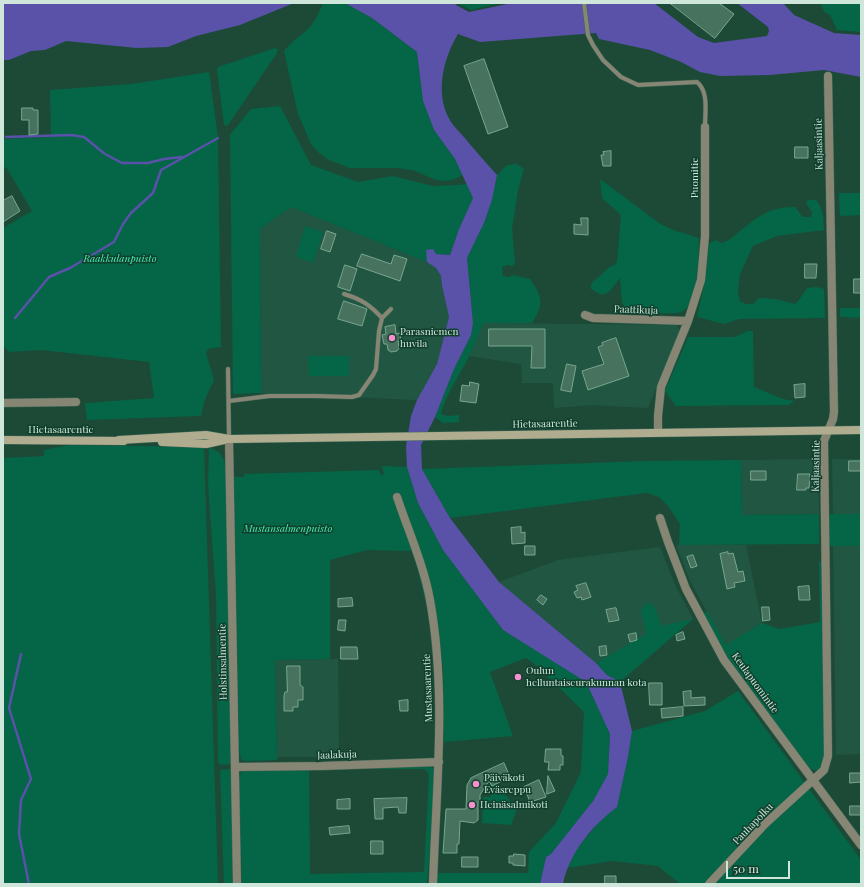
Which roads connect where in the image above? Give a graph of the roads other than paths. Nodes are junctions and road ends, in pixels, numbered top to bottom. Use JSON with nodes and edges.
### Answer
{"nodes":[{"id":1,"x":584,"y":3,"type":"edge"},
{"id":2,"x":828,"y":76,"type":"dead end"},
{"id":3,"x":706,"y":127,"type":"joint"},
{"id":4,"x":344,"y":294,"type":"dead end"},
{"id":5,"x":391,"y":309,"type":"dead end"},
{"id":6,"x":585,"y":315,"type":"dead end"},
{"id":7,"x":382,"y":318,"type":"junction"},
{"id":8,"x":688,"y":321,"type":"junction"},
{"id":9,"x":228,"y":369,"type":"dead end"},
{"id":10,"x":229,"y":401,"type":"junction"},
{"id":11,"x":76,"y":402,"type":"dead end"},
{"id":12,"x":3,"y":403,"type":"edge"},
{"id":13,"x":861,"y":430,"type":"edge"},
{"id":14,"x":828,"y":431,"type":"junction"},
{"id":15,"x":658,"y":432,"type":"junction"},
{"id":16,"x":229,"y":439,"type":"junction"},
{"id":17,"x":3,"y":440,"type":"edge"},
{"id":18,"x":397,"y":497,"type":"dead end"},
{"id":19,"x":660,"y":518,"type":"dead end"},
{"id":20,"x":439,"y":762,"type":"junction"},
{"id":21,"x":235,"y":767,"type":"junction"},
{"id":22,"x":814,"y":780,"type":"junction"},
{"id":23,"x":861,"y":845,"type":"edge"},
{"id":24,"x":237,"y":884,"type":"edge"},
{"id":25,"x":433,"y":884,"type":"edge"},
{"id":26,"x":709,"y":884,"type":"edge"}],
"edges":[{"from":1,"to":3,"type":"lane","name":"Puomitie"},
{"from":2,"to":14,"type":"street","name":"Kaljaasintie"},
{"from":3,"to":8,"type":"street","name":"Puomitie"},
{"from":4,"to":7,"type":"lane"},
{"from":5,"to":7,"type":"lane"},
{"from":6,"to":8,"type":"street","name":"Paattikuja"},
{"from":7,"to":10,"type":"lane"},
{"from":8,"to":15,"type":"street","name":"Puomitie"},
{"from":9,"to":10,"type":"lane"},
{"from":10,"to":16,"type":"lane"},
{"from":11,"to":12,"type":"street"},
{"from":13,"to":14,"type":"street","name":"Hietasaarentie"},
{"from":14,"to":15,"type":"street","name":"Hietasaarentie"},
{"from":14,"to":22,"type":"street","name":"Kaljaasintie"},
{"from":15,"to":16,"type":"street","name":"Hietasaarentie"},
{"from":16,"to":17,"type":"street","name":"Hietasaarentie"},
{"from":16,"to":21,"type":"street","name":"Holstinsalmentie"},
{"from":18,"to":20,"type":"street","name":"Mustasaarentie"},
{"from":19,"to":22,"type":"street","name":"Keulapuomintie"},
{"from":20,"to":21,"type":"street","name":"Jaalakuja"},
{"from":20,"to":25,"type":"street","name":"Mustasaarentie"},
{"from":21,"to":24,"type":"street","name":"Holstinsalmentie"},
{"from":22,"to":23,"type":"street","name":"Keulapuomintie"},
{"from":22,"to":26,"type":"street","name":"Pauhapolku"}]}
